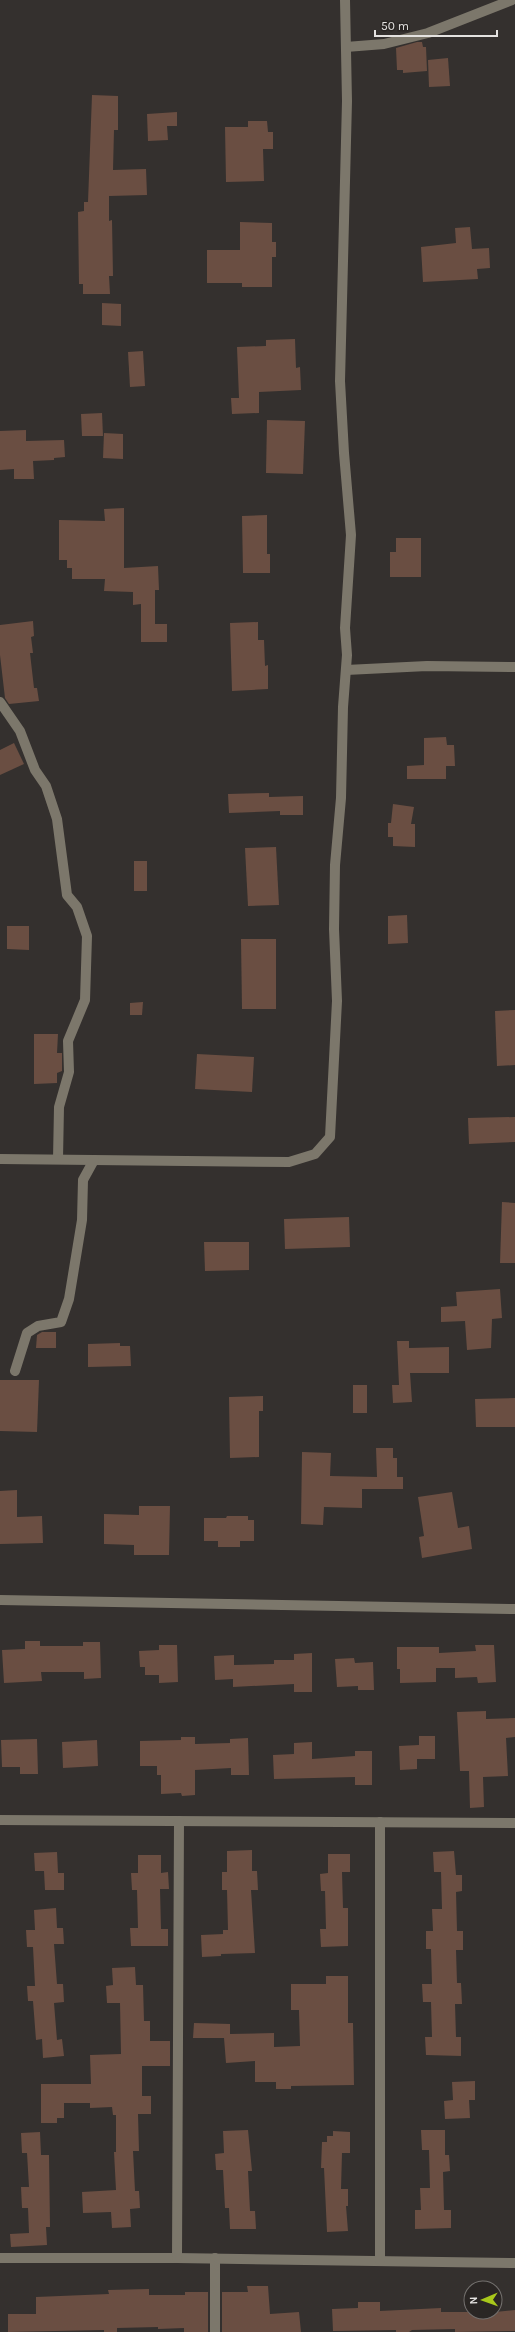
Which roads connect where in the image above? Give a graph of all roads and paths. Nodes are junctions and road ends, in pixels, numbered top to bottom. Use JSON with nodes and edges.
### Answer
{"nodes":[{"id":1,"x":345,"y":0,"type":"edge"},
{"id":2,"x":512,"y":0,"type":"edge"},
{"id":3,"x":346,"y":47,"type":"junction"},
{"id":4,"x":515,"y":666,"type":"edge"},
{"id":5,"x":346,"y":670,"type":"junction"},
{"id":6,"x":0,"y":702,"type":"edge"},
{"id":7,"x":0,"y":1159,"type":"edge"},
{"id":8,"x":58,"y":1159,"type":"junction"},
{"id":9,"x":94,"y":1160,"type":"junction"},
{"id":10,"x":15,"y":1371,"type":"dead end"},
{"id":11,"x":0,"y":1600,"type":"edge"},
{"id":12,"x":515,"y":1609,"type":"edge"},
{"id":13,"x":0,"y":1820,"type":"edge"},
{"id":14,"x":179,"y":1821,"type":"junction"},
{"id":15,"x":380,"y":1822,"type":"junction"},
{"id":16,"x":515,"y":1823,"type":"edge"},
{"id":17,"x":0,"y":2258,"type":"edge"},
{"id":18,"x":177,"y":2258,"type":"junction"},
{"id":19,"x":215,"y":2258,"type":"junction"},
{"id":20,"x":380,"y":2261,"type":"junction"},
{"id":21,"x":515,"y":2263,"type":"edge"},
{"id":22,"x":215,"y":2332,"type":"edge"}],
"edges":[{"from":1,"to":3,"type":"street"},
{"from":2,"to":3,"type":"street"},
{"from":3,"to":5,"type":"street"},
{"from":4,"to":5,"type":"street"},
{"from":5,"to":9,"type":"street"},
{"from":6,"to":8,"type":"street"},
{"from":7,"to":8,"type":"street"},
{"from":8,"to":9,"type":"street"},
{"from":9,"to":10,"type":"street"},
{"from":11,"to":12,"type":"street"},
{"from":13,"to":14,"type":"street"},
{"from":14,"to":15,"type":"street"},
{"from":14,"to":18,"type":"street"},
{"from":15,"to":16,"type":"street"},
{"from":15,"to":20,"type":"street"},
{"from":17,"to":18,"type":"street"},
{"from":18,"to":19,"type":"street"},
{"from":19,"to":20,"type":"street"},
{"from":19,"to":22,"type":"street"},
{"from":20,"to":21,"type":"street"}]}
